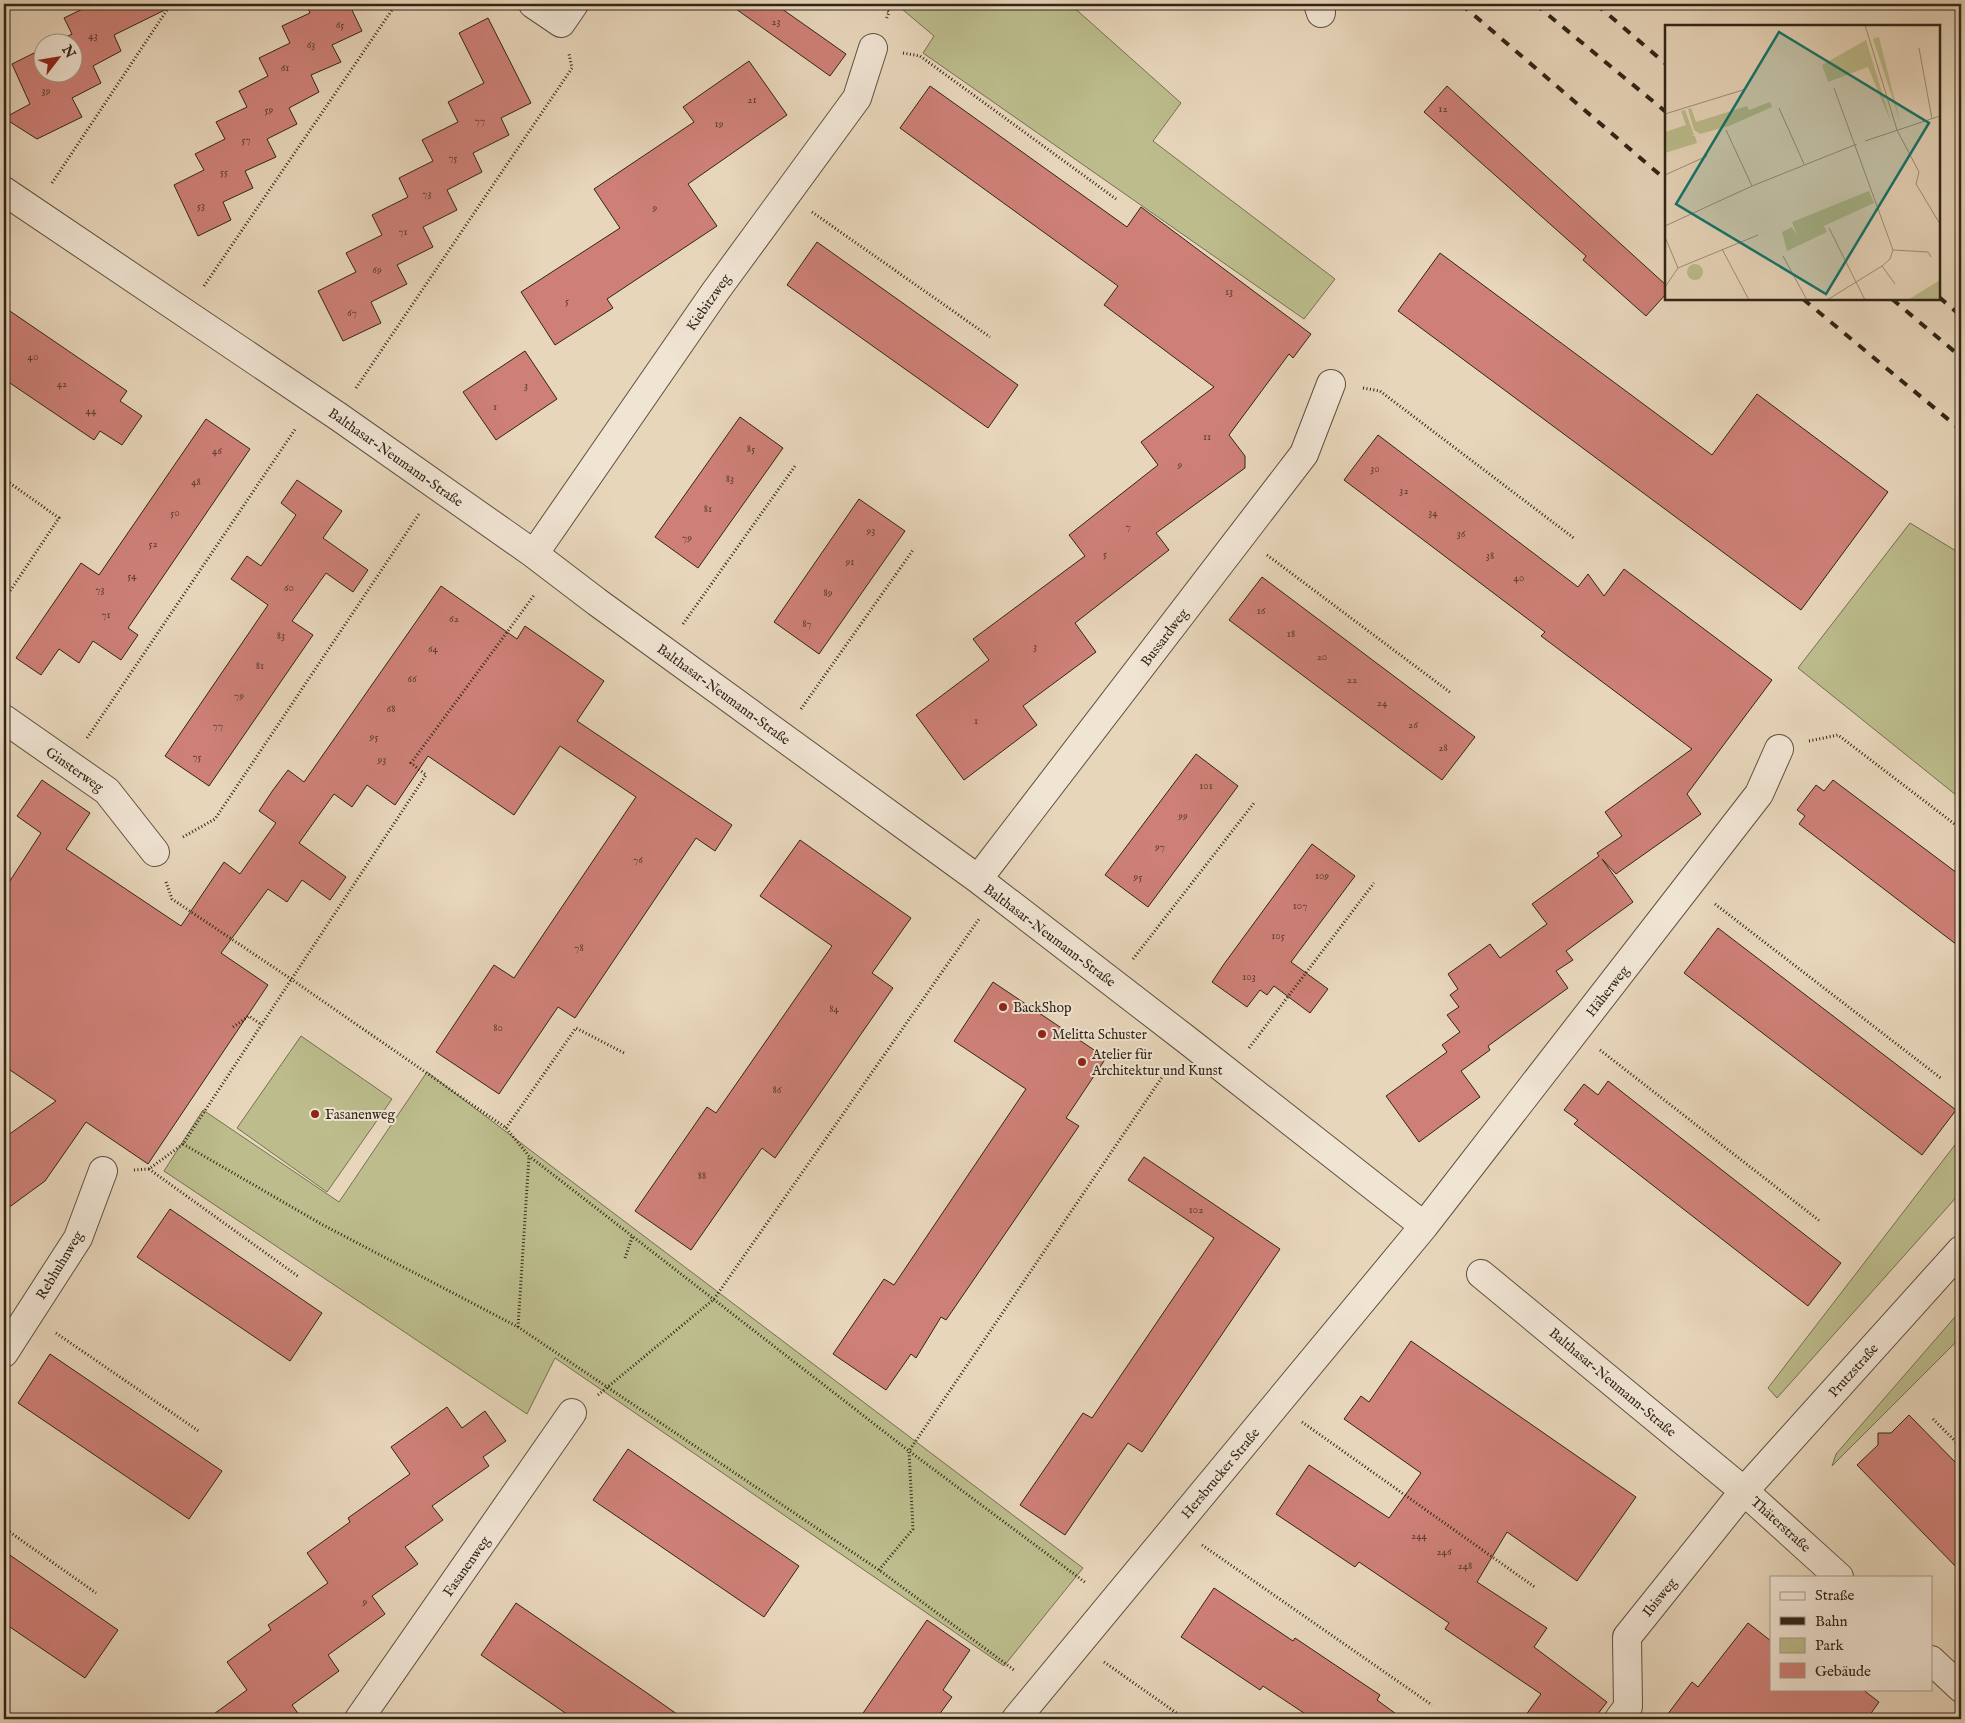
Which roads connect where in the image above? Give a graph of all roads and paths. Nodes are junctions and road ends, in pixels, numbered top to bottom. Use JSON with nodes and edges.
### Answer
{"nodes":[{"id":1,"x":171,"y":4,"type":"edge"},
{"id":2,"x":396,"y":4,"type":"edge"},
{"id":3,"x":533,"y":4,"type":"edge"},
{"id":4,"x":574,"y":4,"type":"edge"},
{"id":5,"x":873,"y":48,"type":"joint"},
{"id":6,"x":572,"y":68,"type":"dead end"},
{"id":7,"x":4,"y":191,"type":"edge"},
{"id":8,"x":786,"y":194,"type":"junction"},
{"id":9,"x":1116,"y":199,"type":"dead end"},
{"id":10,"x":33,"y":211,"type":"junction"},
{"id":11,"x":186,"y":314,"type":"junction"},
{"id":12,"x":990,"y":337,"type":"dead end"},
{"id":13,"x":365,"y":374,"type":"dead end"},
{"id":14,"x":1331,"y":384,"type":"joint"},
{"id":15,"x":316,"y":401,"type":"junction"},
{"id":16,"x":795,"y":466,"type":"dead end"},
{"id":17,"x":4,"y":479,"type":"edge"},
{"id":18,"x":438,"y":486,"type":"junction"},
{"id":19,"x":1241,"y":536,"type":"junction"},
{"id":20,"x":1575,"y":538,"type":"dead end"},
{"id":21,"x":913,"y":550,"type":"dead end"},
{"id":22,"x":543,"y":562,"type":"junction"},
{"id":23,"x":4,"y":600,"type":"edge"},
{"id":24,"x":664,"y":651,"type":"junction"},
{"id":25,"x":1451,"y":693,"type":"dead end"},
{"id":26,"x":4,"y":719,"type":"edge"},
{"id":27,"x":781,"y":736,"type":"junction"},
{"id":28,"x":1779,"y":749,"type":"joint"},
{"id":29,"x":70,"y":765,"type":"junction"},
{"id":30,"x":1254,"y":803,"type":"dead end"},
{"id":31,"x":1961,"y":828,"type":"edge"},
{"id":32,"x":155,"y":852,"type":"junction"},
{"id":33,"x":1374,"y":883,"type":"dead end"},
{"id":34,"x":1690,"y":884,"type":"junction"},
{"id":35,"x":987,"y":887,"type":"junction"},
{"id":36,"x":292,"y":979,"type":"junction"},
{"id":37,"x":1114,"y":984,"type":"junction"},
{"id":38,"x":262,"y":1025,"type":"junction"},
{"id":39,"x":233,"y":1027,"type":"dead end"},
{"id":40,"x":1576,"y":1031,"type":"junction"},
{"id":41,"x":1187,"y":1040,"type":"junction"},
{"id":42,"x":626,"y":1054,"type":"dead end"},
{"id":43,"x":1230,"y":1074,"type":"junction"},
{"id":44,"x":1942,"y":1079,"type":"dead end"},
{"id":45,"x":506,"y":1128,"type":"junction"},
{"id":46,"x":183,"y":1144,"type":"junction"},
{"id":47,"x":529,"y":1156,"type":"junction"},
{"id":48,"x":149,"y":1169,"type":"junction"},
{"id":49,"x":103,"y":1171,"type":"joint"},
{"id":50,"x":1821,"y":1222,"type":"dead end"},
{"id":51,"x":1424,"y":1226,"type":"junction"},
{"id":52,"x":633,"y":1235,"type":"junction"},
{"id":53,"x":1961,"y":1250,"type":"edge"},
{"id":54,"x":625,"y":1258,"type":"dead end"},
{"id":55,"x":1481,"y":1274,"type":"dead end"},
{"id":56,"x":300,"y":1277,"type":"dead end"},
{"id":57,"x":714,"y":1299,"type":"junction"},
{"id":58,"x":29,"y":1314,"type":"junction"},
{"id":59,"x":518,"y":1327,"type":"junction"},
{"id":60,"x":4,"y":1353,"type":"edge"},
{"id":61,"x":609,"y":1387,"type":"junction"},
{"id":62,"x":1277,"y":1404,"type":"junction"},
{"id":63,"x":572,"y":1413,"type":"joint"},
{"id":64,"x":1934,"y":1419,"type":"dead end"},
{"id":65,"x":200,"y":1432,"type":"dead end"},
{"id":66,"x":1961,"y":1447,"type":"edge"},
{"id":67,"x":909,"y":1451,"type":"junction"},
{"id":68,"x":1744,"y":1491,"type":"junction"},
{"id":69,"x":1176,"y":1527,"type":"junction"},
{"id":70,"x":4,"y":1528,"type":"edge"},
{"id":71,"x":879,"y":1570,"type":"junction"},
{"id":72,"x":1838,"y":1576,"type":"edge"},
{"id":73,"x":1536,"y":1588,"type":"dead end"},
{"id":74,"x":96,"y":1593,"type":"dead end"},
{"id":75,"x":1113,"y":1603,"type":"junction"},
{"id":76,"x":1080,"y":1644,"type":"junction"},
{"id":77,"x":1932,"y":1661,"type":"edge"},
{"id":78,"x":1961,"y":1688,"type":"edge"},
{"id":79,"x":1042,"y":1690,"type":"junction"},
{"id":80,"x":1432,"y":1705,"type":"dead end"},
{"id":81,"x":359,"y":1719,"type":"edge"},
{"id":82,"x":1016,"y":1719,"type":"edge"},
{"id":83,"x":1185,"y":1719,"type":"edge"},
{"id":84,"x":1619,"y":1719,"type":"edge"}],
"edges":[{"from":1,"to":10,"type":"path"},
{"from":2,"to":11,"type":"path"},
{"from":3,"to":4,"type":"street"},
{"from":5,"to":8,"type":"street","name":"Kiebitzweg"},
{"from":5,"to":9,"type":"path"},
{"from":6,"to":13,"type":"path"},
{"from":7,"to":10,"type":"street","name":"Balthasar-Neumann-Straße"},
{"from":8,"to":12,"type":"path"},
{"from":8,"to":22,"type":"street","name":"Kiebitzweg"},
{"from":10,"to":11,"type":"street","name":"Balthasar-Neumann-Straße"},
{"from":11,"to":15,"type":"street","name":"Balthasar-Neumann-Straße"},
{"from":14,"to":19,"type":"street","name":"Bussardweg"},
{"from":14,"to":20,"type":"path"},
{"from":15,"to":18,"type":"street","name":"Balthasar-Neumann-Straße"},
{"from":15,"to":29,"type":"path"},
{"from":16,"to":24,"type":"path"},
{"from":17,"to":23,"type":"path"},
{"from":18,"to":22,"type":"street","name":"Balthasar-Neumann-Straße"},
{"from":18,"to":32,"type":"path"},
{"from":19,"to":25,"type":"path"},
{"from":19,"to":35,"type":"street","name":"Bussardweg"},
{"from":21,"to":27,"type":"path"},
{"from":22,"to":24,"type":"street","name":"Balthasar-Neumann-Straße"},
{"from":22,"to":36,"type":"path"},
{"from":24,"to":27,"type":"street","name":"Balthasar-Neumann-Straße"},
{"from":26,"to":29,"type":"street","name":"Ginsterweg"},
{"from":27,"to":35,"type":"street","name":"Balthasar-Neumann-Straße"},
{"from":28,"to":31,"type":"path"},
{"from":28,"to":34,"type":"street","name":"Häherweg"},
{"from":29,"to":32,"type":"street","name":"Ginsterweg"},
{"from":30,"to":37,"type":"path"},
{"from":32,"to":36,"type":"path"},
{"from":33,"to":43,"type":"path"},
{"from":34,"to":40,"type":"street","name":"Häherweg"},
{"from":34,"to":44,"type":"path"},
{"from":35,"to":37,"type":"street","name":"Balthasar-Neumann-Straße"},
{"from":35,"to":57,"type":"path"},
{"from":36,"to":38,"type":"path"},
{"from":36,"to":45,"type":"path"},
{"from":37,"to":41,"type":"street","name":"Balthasar-Neumann-Straße"},
{"from":38,"to":39,"type":"path"},
{"from":38,"to":46,"type":"path"},
{"from":40,"to":50,"type":"path"},
{"from":40,"to":51,"type":"street","name":"Häherweg"},
{"from":41,"to":43,"type":"street","name":"Balthasar-Neumann-Straße"},
{"from":41,"to":67,"type":"path"},
{"from":42,"to":45,"type":"path"},
{"from":43,"to":51,"type":"street","name":"Balthasar-Neumann-Straße"},
{"from":45,"to":47,"type":"path"},
{"from":46,"to":48,"type":"path"},
{"from":46,"to":59,"type":"path"},
{"from":47,"to":52,"type":"path"},
{"from":47,"to":59,"type":"path"},
{"from":48,"to":49,"type":"path"},
{"from":48,"to":56,"type":"path"},
{"from":49,"to":58,"type":"street","name":"Rebhuhnweg"},
{"from":51,"to":62,"type":"street","name":"Hersbrucker Straße"},
{"from":52,"to":54,"type":"path"},
{"from":52,"to":57,"type":"path"},
{"from":53,"to":68,"type":"street","name":"Prutzstraße"},
{"from":55,"to":68,"type":"street","name":"Balthasar-Neumann-Straße"},
{"from":57,"to":61,"type":"path"},
{"from":57,"to":67,"type":"path"},
{"from":58,"to":60,"type":"street","name":"Rebhuhnweg"},
{"from":58,"to":65,"type":"path"},
{"from":59,"to":61,"type":"path"},
{"from":61,"to":63,"type":"path"},
{"from":61,"to":71,"type":"path"},
{"from":62,"to":69,"type":"street","name":"Hersbrucker Straße"},
{"from":62,"to":73,"type":"path"},
{"from":63,"to":81,"type":"street","name":"Fasanenweg"},
{"from":64,"to":66,"type":"path"},
{"from":67,"to":71,"type":"path"},
{"from":67,"to":75,"type":"path"},
{"from":68,"to":72,"type":"street","name":"Thäterstraße"},
{"from":68,"to":84,"type":"street","name":"Ibisweg"},
{"from":69,"to":75,"type":"street","name":"Hersbrucker Straße"},
{"from":69,"to":80,"type":"path"},
{"from":70,"to":74,"type":"path"},
{"from":71,"to":79,"type":"path"},
{"from":75,"to":76,"type":"street","name":"Hersbrucker Straße"},
{"from":76,"to":79,"type":"street","name":"Hersbrucker Straße"},
{"from":76,"to":83,"type":"path"},
{"from":77,"to":78,"type":"street"},
{"from":79,"to":82,"type":"street","name":"Hersbrucker Straße"}]}
